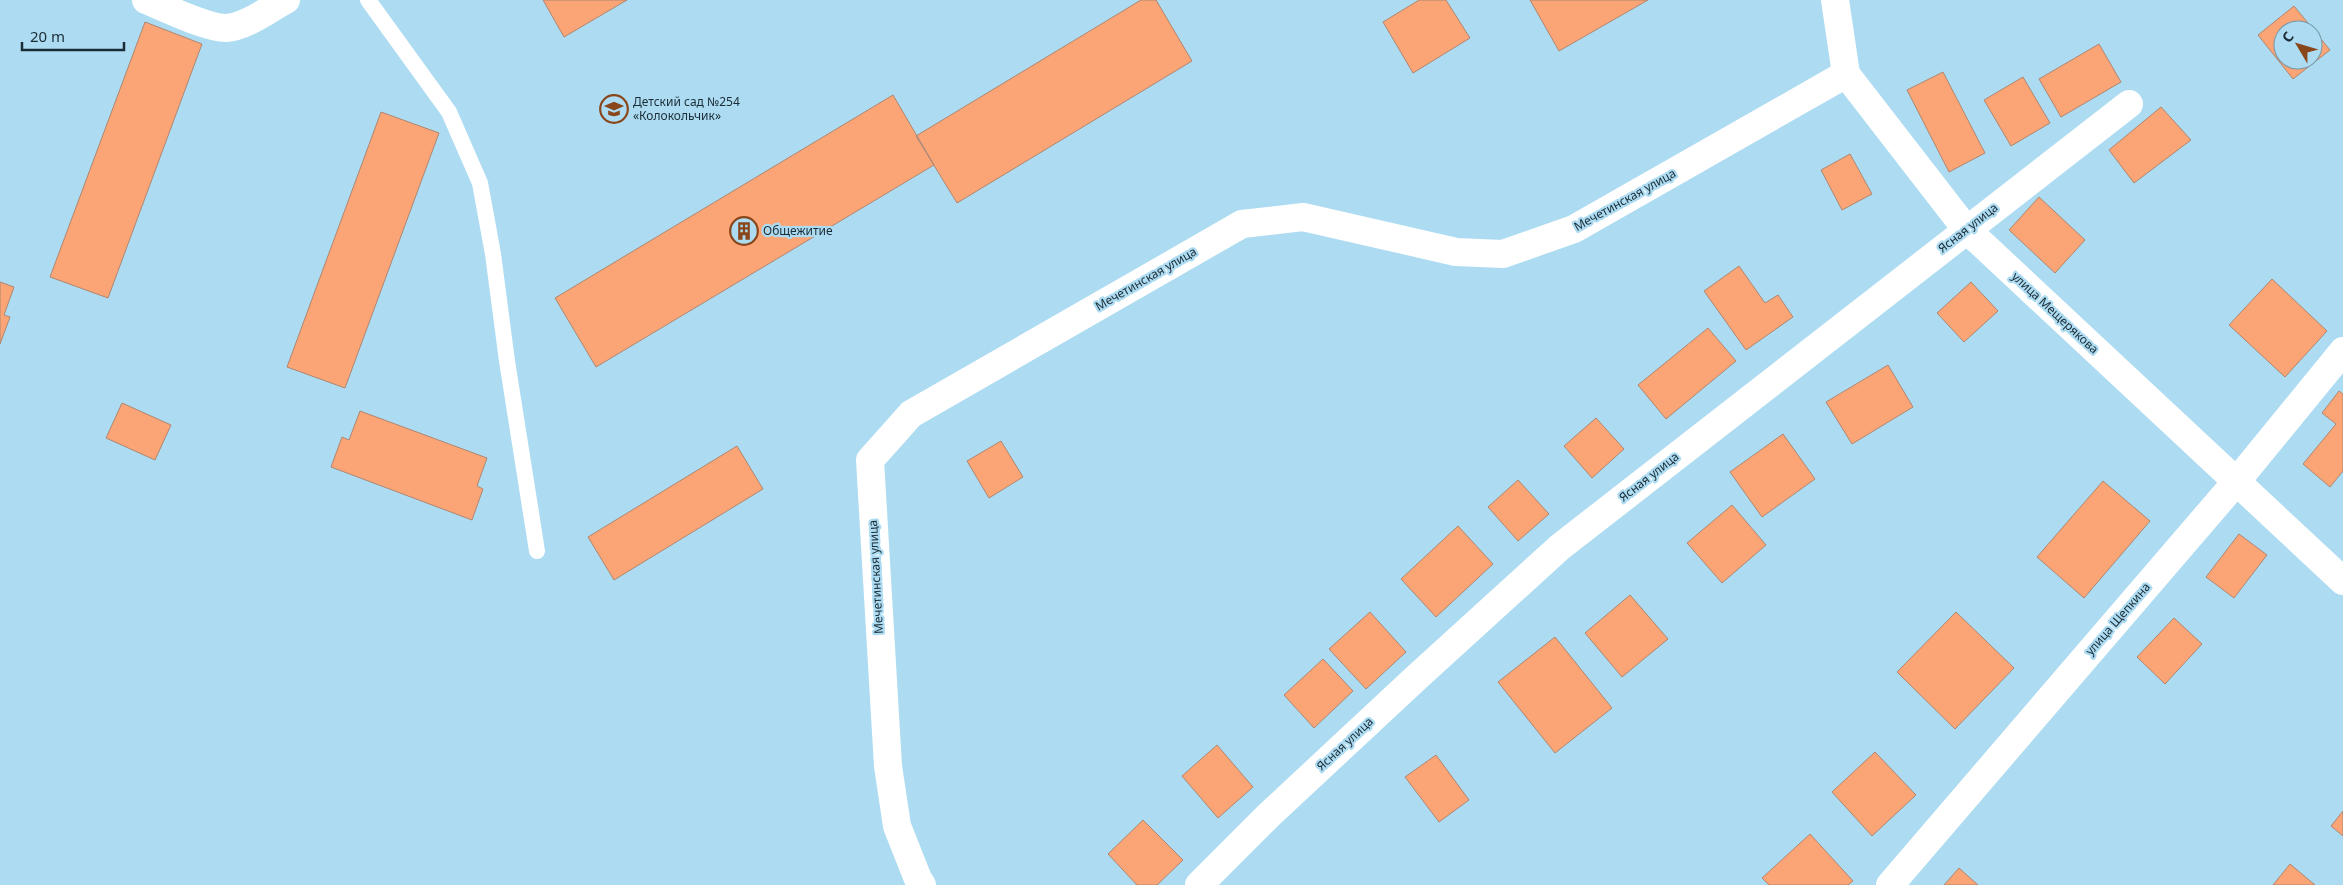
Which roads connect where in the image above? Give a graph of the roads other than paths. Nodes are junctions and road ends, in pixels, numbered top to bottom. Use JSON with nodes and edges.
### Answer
{"nodes":[{"id":1,"x":146,"y":0,"type":"edge"},
{"id":2,"x":286,"y":0,"type":"edge"},
{"id":3,"x":368,"y":0,"type":"edge"},
{"id":4,"x":1835,"y":0,"type":"edge"},
{"id":5,"x":1846,"y":74,"type":"junction"},
{"id":6,"x":2129,"y":104,"type":"dead end"},
{"id":7,"x":1966,"y":229,"type":"junction"},
{"id":8,"x":2343,"y":351,"type":"edge"},
{"id":9,"x":2236,"y":482,"type":"junction"},
{"id":10,"x":537,"y":551,"type":"dead end"},
{"id":11,"x":2343,"y":581,"type":"edge"},
{"id":12,"x":922,"y":885,"type":"edge"},
{"id":13,"x":1199,"y":885,"type":"edge"},
{"id":14,"x":1890,"y":885,"type":"edge"}],
"edges":[{"from":1,"to":2,"type":"street"},
{"from":3,"to":10,"type":"lane"},
{"from":4,"to":5,"type":"street","name":"улица Мещерякова"},
{"from":5,"to":7,"type":"street","name":"улица Мещерякова"},
{"from":5,"to":12,"type":"street","name":"Мечетинская улица"},
{"from":6,"to":7,"type":"street","name":"Ясная улица"},
{"from":7,"to":9,"type":"street","name":"улица Мещерякова"},
{"from":7,"to":13,"type":"street","name":"Ясная улица"},
{"from":8,"to":9,"type":"street","name":"улица Щепкина"},
{"from":9,"to":11,"type":"street","name":"улица Мещерякова"},
{"from":9,"to":14,"type":"street","name":"улица Щепкина"}]}
